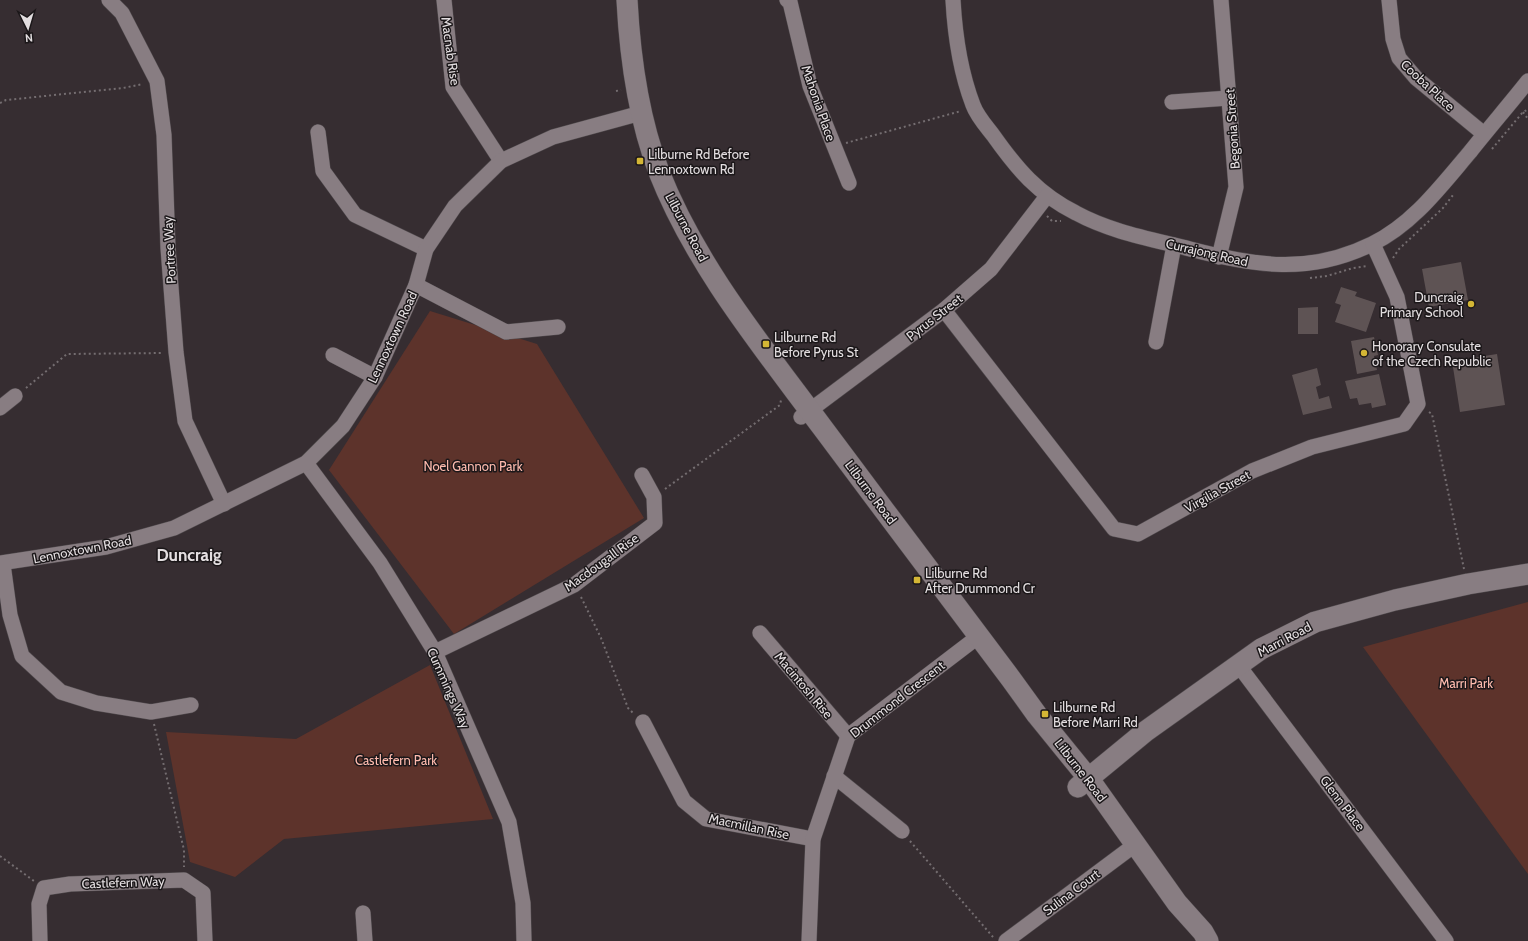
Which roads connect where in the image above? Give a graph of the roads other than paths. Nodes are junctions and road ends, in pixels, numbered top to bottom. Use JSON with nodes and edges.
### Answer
{"nodes":[{"id":1,"x":109,"y":0,"type":"edge"},
{"id":2,"x":444,"y":0,"type":"edge"},
{"id":3,"x":614,"y":0,"type":"edge"},
{"id":4,"x":621,"y":0,"type":"edge"},
{"id":5,"x":627,"y":0,"type":"edge"},
{"id":6,"x":787,"y":0,"type":"edge"},
{"id":7,"x":953,"y":0,"type":"edge"},
{"id":8,"x":1221,"y":0,"type":"edge"},
{"id":9,"x":1389,"y":0,"type":"edge"},
{"id":10,"x":1528,"y":81,"type":"edge"},
{"id":11,"x":1229,"y":98,"type":"junction"},
{"id":12,"x":1172,"y":102,"type":"dead end"},
{"id":13,"x":636,"y":114,"type":"junction"},
{"id":14,"x":318,"y":132,"type":"dead end"},
{"id":15,"x":1484,"y":134,"type":"junction"},
{"id":16,"x":501,"y":162,"type":"junction"},
{"id":17,"x":849,"y":183,"type":"dead end"},
{"id":18,"x":1046,"y":196,"type":"junction"},
{"id":19,"x":1373,"y":244,"type":"junction"},
{"id":20,"x":1174,"y":245,"type":"junction"},
{"id":21,"x":426,"y":249,"type":"junction"},
{"id":22,"x":1219,"y":257,"type":"junction"},
{"id":23,"x":416,"y":285,"type":"junction"},
{"id":24,"x":944,"y":310,"type":"junction"},
{"id":25,"x":558,"y":327,"type":"dead end"},
{"id":26,"x":1156,"y":342,"type":"dead end"},
{"id":27,"x":332,"y":354,"type":"dead end"},
{"id":28,"x":375,"y":377,"type":"junction"},
{"id":29,"x":15,"y":396,"type":"road end"},
{"id":30,"x":0,"y":408,"type":"edge"},
{"id":31,"x":806,"y":414,"type":"junction"},
{"id":32,"x":306,"y":463,"type":"junction"},
{"id":33,"x":642,"y":475,"type":"dead end"},
{"id":34,"x":224,"y":504,"type":"junction"},
{"id":35,"x":2,"y":564,"type":"edge"},
{"id":36,"x":1528,"y":574,"type":"edge"},
{"id":37,"x":760,"y":633,"type":"dead end"},
{"id":38,"x":974,"y":640,"type":"junction"},
{"id":39,"x":434,"y":652,"type":"junction"},
{"id":40,"x":1239,"y":666,"type":"junction"},
{"id":41,"x":192,"y":705,"type":"dead end"},
{"id":42,"x":643,"y":722,"type":"road end"},
{"id":43,"x":848,"y":736,"type":"junction"},
{"id":44,"x":834,"y":776,"type":"junction"},
{"id":45,"x":1083,"y":783,"type":"junction"},
{"id":46,"x":902,"y":832,"type":"road end"},
{"id":47,"x":813,"y":839,"type":"junction"},
{"id":48,"x":1131,"y":847,"type":"junction"},
{"id":49,"x":364,"y":912,"type":"dead end"},
{"id":50,"x":40,"y":941,"type":"edge"},
{"id":51,"x":205,"y":941,"type":"edge"},
{"id":52,"x":365,"y":941,"type":"edge"},
{"id":53,"x":524,"y":941,"type":"edge"},
{"id":54,"x":809,"y":941,"type":"edge"},
{"id":55,"x":1006,"y":941,"type":"edge"},
{"id":56,"x":1194,"y":941,"type":"edge"},
{"id":57,"x":1208,"y":941,"type":"edge"},
{"id":58,"x":1446,"y":941,"type":"edge"}],
"edges":[{"from":1,"to":34,"type":"street","name":"Portree Way"},
{"from":2,"to":16,"type":"street","name":"Macnab Rise"},
{"from":3,"to":4,"type":"street"},
{"from":3,"to":13,"type":"street","name":"Lilburne Road"},
{"from":5,"to":13,"type":"street","name":"Lilburne Road"},
{"from":6,"to":17,"type":"street","name":"Mahonia Place"},
{"from":7,"to":18,"type":"street","name":"Currajong Road"},
{"from":8,"to":11,"type":"street","name":"Begonia Street"},
{"from":9,"to":15,"type":"street","name":"Cooba Place"},
{"from":10,"to":15,"type":"street","name":"Currajong Road"},
{"from":11,"to":12,"type":"street"},
{"from":11,"to":22,"type":"street","name":"Begonia Street"},
{"from":13,"to":16,"type":"street","name":"Lennoxtown Road"},
{"from":13,"to":31,"type":"street","name":"Lilburne Road"},
{"from":14,"to":21,"type":"street"},
{"from":15,"to":19,"type":"street","name":"Currajong Road"},
{"from":16,"to":21,"type":"street","name":"Lennoxtown Road"},
{"from":18,"to":20,"type":"street","name":"Currajong Road"},
{"from":18,"to":24,"type":"street","name":"Pyrus Street"},
{"from":19,"to":22,"type":"street","name":"Currajong Road"},
{"from":19,"to":24,"type":"street","name":"Virgilia Street"},
{"from":20,"to":22,"type":"street","name":"Currajong Road"},
{"from":20,"to":26,"type":"street"},
{"from":21,"to":23,"type":"street","name":"Lennoxtown Road"},
{"from":23,"to":25,"type":"street"},
{"from":23,"to":28,"type":"street","name":"Lennoxtown Road"},
{"from":24,"to":31,"type":"street","name":"Pyrus Street"},
{"from":27,"to":28,"type":"street"},
{"from":28,"to":32,"type":"street","name":"Lennoxtown Road"},
{"from":29,"to":30,"type":"street"},
{"from":31,"to":38,"type":"street","name":"Lilburne Road"},
{"from":32,"to":34,"type":"street","name":"Lennoxtown Road"},
{"from":32,"to":39,"type":"street","name":"Cummings Way"},
{"from":33,"to":39,"type":"street","name":"Macdougall Rise"},
{"from":34,"to":35,"type":"street","name":"Lennoxtown Road"},
{"from":35,"to":41,"type":"street"},
{"from":36,"to":40,"type":"street","name":"Marri Road"},
{"from":37,"to":43,"type":"street","name":"Macintosh Rise"},
{"from":38,"to":43,"type":"street","name":"Drummond Crescent"},
{"from":38,"to":45,"type":"street","name":"Lilburne Road"},
{"from":39,"to":53,"type":"street","name":"Cummings Way"},
{"from":40,"to":45,"type":"street","name":"Marri Road"},
{"from":40,"to":58,"type":"street","name":"Glenn Place"},
{"from":42,"to":47,"type":"street","name":"Macmillan Rise"},
{"from":43,"to":44,"type":"street","name":"Drummond Crescent"},
{"from":44,"to":46,"type":"street"},
{"from":44,"to":47,"type":"street","name":"Drummond Crescent"},
{"from":45,"to":48,"type":"street","name":"Lilburne Road"},
{"from":47,"to":54,"type":"street","name":"Drummond Crescent"},
{"from":48,"to":55,"type":"street","name":"Sulina Court"},
{"from":48,"to":56,"type":"street","name":"Lilburne Road"},
{"from":48,"to":57,"type":"street","name":"Lilburne Road"},
{"from":49,"to":52,"type":"street"},
{"from":50,"to":51,"type":"street","name":"Castlefern Way"}]}
